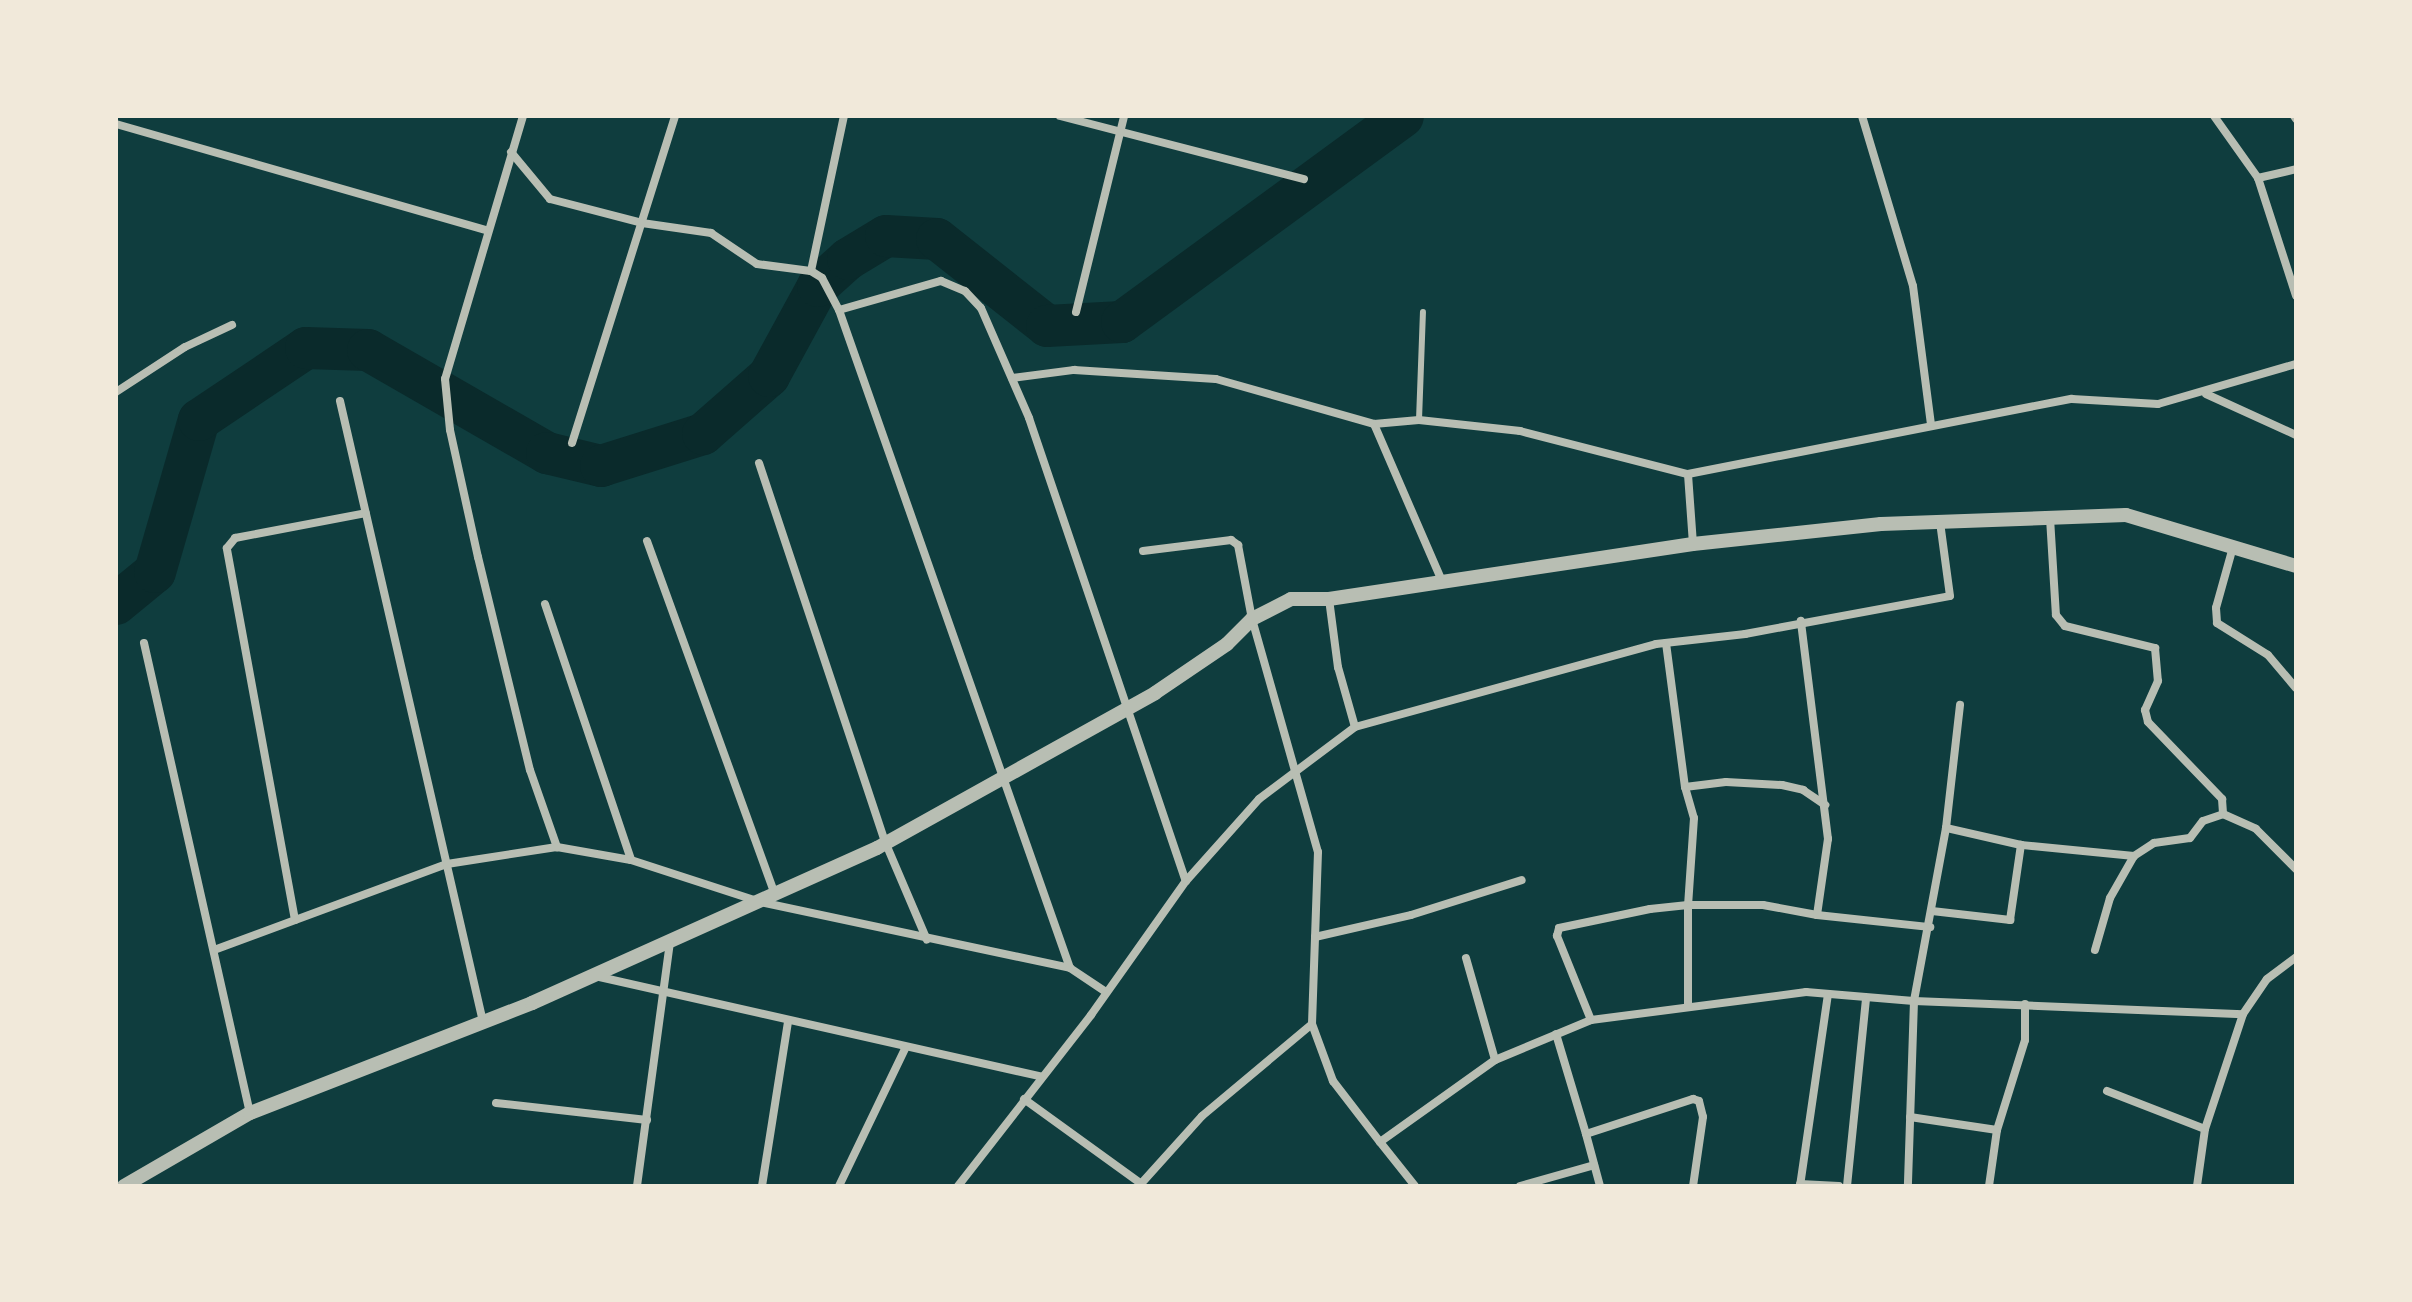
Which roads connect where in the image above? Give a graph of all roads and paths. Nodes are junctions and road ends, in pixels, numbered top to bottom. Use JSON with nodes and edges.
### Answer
{"nodes":[{"id":1,"x":523,"y":116,"type":"edge"},
{"id":2,"x":675,"y":116,"type":"edge"},
{"id":3,"x":844,"y":116,"type":"edge"},
{"id":4,"x":1060,"y":116,"type":"edge"},
{"id":5,"x":1124,"y":116,"type":"edge"},
{"id":6,"x":1862,"y":116,"type":"edge"},
{"id":7,"x":2214,"y":116,"type":"edge"},
{"id":8,"x":116,"y":124,"type":"edge"},
{"id":9,"x":1119,"y":132,"type":"junction"},
{"id":10,"x":511,"y":152,"type":"junction"},
{"id":11,"x":2296,"y":169,"type":"edge"},
{"id":12,"x":2258,"y":178,"type":"junction"},
{"id":13,"x":1304,"y":179,"type":"dead end"},
{"id":14,"x":642,"y":223,"type":"junction"},
{"id":15,"x":486,"y":230,"type":"junction"},
{"id":16,"x":811,"y":271,"type":"junction"},
{"id":17,"x":2296,"y":296,"type":"edge"},
{"id":18,"x":837,"y":305,"type":"junction"},
{"id":19,"x":1076,"y":312,"type":"dead end"},
{"id":20,"x":1423,"y":312,"type":"dead end"},
{"id":21,"x":232,"y":325,"type":"dead end"},
{"id":22,"x":2296,"y":364,"type":"edge"},
{"id":23,"x":1012,"y":378,"type":"junction"},
{"id":24,"x":116,"y":392,"type":"edge"},
{"id":25,"x":2205,"y":393,"type":"junction"},
{"id":26,"x":340,"y":401,"type":"dead end"},
{"id":27,"x":1419,"y":420,"type":"junction"},
{"id":28,"x":1374,"y":424,"type":"junction"},
{"id":29,"x":1931,"y":424,"type":"junction"},
{"id":30,"x":2296,"y":435,"type":"edge"},
{"id":31,"x":572,"y":443,"type":"dead end"},
{"id":32,"x":759,"y":463,"type":"dead end"},
{"id":33,"x":1688,"y":474,"type":"junction"},
{"id":34,"x":366,"y":513,"type":"junction"},
{"id":35,"x":2050,"y":518,"type":"junction"},
{"id":36,"x":1940,"y":522,"type":"junction"},
{"id":37,"x":647,"y":541,"type":"dead end"},
{"id":38,"x":1693,"y":544,"type":"junction"},
{"id":39,"x":2233,"y":547,"type":"junction"},
{"id":40,"x":1143,"y":551,"type":"dead end"},
{"id":41,"x":2296,"y":566,"type":"edge"},
{"id":42,"x":1442,"y":581,"type":"junction"},
{"id":43,"x":1329,"y":599,"type":"junction"},
{"id":44,"x":545,"y":604,"type":"dead end"},
{"id":45,"x":1252,"y":619,"type":"junction"},
{"id":46,"x":1801,"y":621,"type":"junction"},
{"id":47,"x":144,"y":643,"type":"dead end"},
{"id":48,"x":1666,"y":643,"type":"junction"},
{"id":49,"x":2296,"y":688,"type":"edge"},
{"id":50,"x":1960,"y":705,"type":"dead end"},
{"id":51,"x":1125,"y":708,"type":"junction"},
{"id":52,"x":1355,"y":727,"type":"junction"},
{"id":53,"x":1295,"y":769,"type":"junction"},
{"id":54,"x":999,"y":778,"type":"junction"},
{"id":55,"x":1685,"y":787,"type":"junction"},
{"id":56,"x":1826,"y":806,"type":"junction"},
{"id":57,"x":2223,"y":814,"type":"junction"},
{"id":58,"x":1946,"y":828,"type":"junction"},
{"id":59,"x":886,"y":844,"type":"junction"},
{"id":60,"x":2021,"y":845,"type":"junction"},
{"id":61,"x":557,"y":847,"type":"junction"},
{"id":62,"x":2134,"y":856,"type":"junction"},
{"id":63,"x":631,"y":860,"type":"junction"},
{"id":64,"x":447,"y":864,"type":"junction"},
{"id":65,"x":2296,"y":869,"type":"edge"},
{"id":66,"x":1522,"y":880,"type":"dead end"},
{"id":67,"x":1186,"y":881,"type":"junction"},
{"id":68,"x":775,"y":896,"type":"junction"},
{"id":69,"x":760,"y":902,"type":"junction"},
{"id":70,"x":1688,"y":905,"type":"junction"},
{"id":71,"x":1932,"y":911,"type":"junction"},
{"id":72,"x":1817,"y":915,"type":"junction"},
{"id":73,"x":295,"y":920,"type":"junction"},
{"id":74,"x":1930,"y":927,"type":"junction"},
{"id":75,"x":1315,"y":937,"type":"junction"},
{"id":76,"x":927,"y":940,"type":"junction"},
{"id":77,"x":670,"y":942,"type":"junction"},
{"id":78,"x":214,"y":950,"type":"junction"},
{"id":79,"x":2095,"y":950,"type":"dead end"},
{"id":80,"x":2296,"y":957,"type":"edge"},
{"id":81,"x":1466,"y":958,"type":"dead end"},
{"id":82,"x":1070,"y":968,"type":"junction"},
{"id":83,"x":594,"y":976,"type":"junction"},
{"id":84,"x":665,"y":992,"type":"junction"},
{"id":85,"x":1106,"y":992,"type":"junction"},
{"id":86,"x":1828,"y":994,"type":"junction"},
{"id":87,"x":1866,"y":998,"type":"junction"},
{"id":88,"x":1914,"y":1001,"type":"junction"},
{"id":89,"x":2025,"y":1004,"type":"junction"},
{"id":90,"x":1688,"y":1006,"type":"junction"},
{"id":91,"x":2243,"y":1014,"type":"junction"},
{"id":92,"x":1591,"y":1020,"type":"junction"},
{"id":93,"x":788,"y":1021,"type":"junction"},
{"id":94,"x":483,"y":1022,"type":"junction"},
{"id":95,"x":1312,"y":1024,"type":"junction"},
{"id":96,"x":1556,"y":1034,"type":"junction"},
{"id":97,"x":905,"y":1049,"type":"junction"},
{"id":98,"x":1495,"y":1060,"type":"junction"},
{"id":99,"x":1042,"y":1077,"type":"junction"},
{"id":100,"x":2107,"y":1091,"type":"dead end"},
{"id":101,"x":1024,"y":1099,"type":"junction"},
{"id":102,"x":496,"y":1103,"type":"dead end"},
{"id":103,"x":250,"y":1113,"type":"junction"},
{"id":104,"x":1910,"y":1117,"type":"junction"},
{"id":105,"x":647,"y":1120,"type":"junction"},
{"id":106,"x":2205,"y":1129,"type":"junction"},
{"id":107,"x":1997,"y":1130,"type":"junction"},
{"id":108,"x":1586,"y":1134,"type":"junction"},
{"id":109,"x":1380,"y":1142,"type":"junction"},
{"id":110,"x":1594,"y":1165,"type":"junction"},
{"id":111,"x":1139,"y":1185,"type":"edge"},
{"id":112,"x":1800,"y":1185,"type":"edge"},
{"id":113,"x":124,"y":1186,"type":"edge"},
{"id":114,"x":637,"y":1186,"type":"edge"},
{"id":115,"x":762,"y":1186,"type":"edge"},
{"id":116,"x":839,"y":1186,"type":"edge"},
{"id":117,"x":958,"y":1186,"type":"edge"},
{"id":118,"x":1415,"y":1186,"type":"edge"},
{"id":119,"x":1520,"y":1186,"type":"edge"},
{"id":120,"x":1600,"y":1186,"type":"edge"},
{"id":121,"x":1693,"y":1186,"type":"edge"},
{"id":122,"x":1839,"y":1186,"type":"edge"},
{"id":123,"x":1847,"y":1186,"type":"edge"},
{"id":124,"x":1908,"y":1186,"type":"edge"},
{"id":125,"x":1989,"y":1186,"type":"edge"},
{"id":126,"x":2197,"y":1186,"type":"edge"}],
"edges":[{"from":1,"to":10,"type":"street"},
{"from":2,"to":14,"type":"street"},
{"from":3,"to":16,"type":"street"},
{"from":4,"to":9,"type":"street"},
{"from":5,"to":9,"type":"street"},
{"from":6,"to":29,"type":"street"},
{"from":7,"to":12,"type":"street"},
{"from":8,"to":15,"type":"street"},
{"from":9,"to":13,"type":"street"},
{"from":9,"to":19,"type":"street"},
{"from":10,"to":14,"type":"street"},
{"from":10,"to":15,"type":"street"},
{"from":11,"to":12,"type":"street"},
{"from":12,"to":17,"type":"street"},
{"from":14,"to":16,"type":"street"},
{"from":14,"to":31,"type":"street"},
{"from":15,"to":61,"type":"street"},
{"from":16,"to":18,"type":"street"},
{"from":18,"to":23,"type":"street"},
{"from":18,"to":54,"type":"street"},
{"from":20,"to":27,"type":"lane"},
{"from":21,"to":24,"type":"street"},
{"from":22,"to":25,"type":"street"},
{"from":23,"to":28,"type":"street"},
{"from":23,"to":51,"type":"street"},
{"from":25,"to":29,"type":"street"},
{"from":25,"to":30,"type":"street"},
{"from":26,"to":34,"type":"street"},
{"from":27,"to":28,"type":"street"},
{"from":27,"to":33,"type":"street"},
{"from":28,"to":42,"type":"street"},
{"from":29,"to":33,"type":"street"},
{"from":32,"to":59,"type":"street"},
{"from":33,"to":38,"type":"street"},
{"from":34,"to":64,"type":"street"},
{"from":34,"to":73,"type":"street"},
{"from":35,"to":36,"type":"street"},
{"from":35,"to":39,"type":"street"},
{"from":35,"to":57,"type":"street"},
{"from":36,"to":38,"type":"street"},
{"from":36,"to":46,"type":"street"},
{"from":37,"to":68,"type":"street"},
{"from":38,"to":42,"type":"street"},
{"from":39,"to":41,"type":"street"},
{"from":39,"to":49,"type":"street"},
{"from":40,"to":45,"type":"street"},
{"from":42,"to":43,"type":"street"},
{"from":43,"to":45,"type":"street"},
{"from":43,"to":52,"type":"street"},
{"from":44,"to":63,"type":"street"},
{"from":45,"to":51,"type":"street"},
{"from":45,"to":53,"type":"street"},
{"from":46,"to":48,"type":"street"},
{"from":46,"to":56,"type":"street"},
{"from":47,"to":78,"type":"street"},
{"from":48,"to":52,"type":"street"},
{"from":48,"to":55,"type":"street"},
{"from":50,"to":58,"type":"street"},
{"from":51,"to":54,"type":"street"},
{"from":51,"to":67,"type":"street"},
{"from":52,"to":53,"type":"street"},
{"from":53,"to":67,"type":"street"},
{"from":53,"to":75,"type":"street"},
{"from":54,"to":59,"type":"street"},
{"from":54,"to":82,"type":"street"},
{"from":55,"to":56,"type":"street"},
{"from":55,"to":70,"type":"street"},
{"from":56,"to":72,"type":"street"},
{"from":57,"to":62,"type":"street"},
{"from":57,"to":65,"type":"street"},
{"from":58,"to":60,"type":"street"},
{"from":58,"to":71,"type":"street"},
{"from":59,"to":68,"type":"street"},
{"from":59,"to":76,"type":"street"},
{"from":60,"to":62,"type":"street"},
{"from":60,"to":71,"type":"street"},
{"from":61,"to":63,"type":"street"},
{"from":61,"to":64,"type":"street"},
{"from":62,"to":79,"type":"street"},
{"from":63,"to":69,"type":"street"},
{"from":64,"to":73,"type":"street"},
{"from":64,"to":94,"type":"street"},
{"from":66,"to":75,"type":"street"},
{"from":67,"to":85,"type":"street"},
{"from":68,"to":69,"type":"street"},
{"from":69,"to":76,"type":"street"},
{"from":69,"to":77,"type":"street"},
{"from":70,"to":72,"type":"street"},
{"from":70,"to":90,"type":"street"},
{"from":70,"to":92,"type":"street"},
{"from":71,"to":74,"type":"street"},
{"from":72,"to":74,"type":"street"},
{"from":73,"to":78,"type":"street"},
{"from":74,"to":88,"type":"street"},
{"from":75,"to":95,"type":"street"},
{"from":76,"to":82,"type":"street"},
{"from":77,"to":83,"type":"street"},
{"from":77,"to":84,"type":"street"},
{"from":78,"to":103,"type":"street"},
{"from":80,"to":91,"type":"street"},
{"from":81,"to":98,"type":"street"},
{"from":82,"to":85,"type":"street"},
{"from":83,"to":84,"type":"street"},
{"from":83,"to":94,"type":"street"},
{"from":84,"to":93,"type":"street"},
{"from":84,"to":105,"type":"street"},
{"from":85,"to":99,"type":"street"},
{"from":86,"to":87,"type":"street"},
{"from":86,"to":90,"type":"street"},
{"from":86,"to":112,"type":"street"},
{"from":87,"to":88,"type":"street"},
{"from":87,"to":123,"type":"street"},
{"from":88,"to":89,"type":"street"},
{"from":88,"to":104,"type":"street"},
{"from":89,"to":91,"type":"street"},
{"from":89,"to":107,"type":"street"},
{"from":90,"to":92,"type":"street"},
{"from":91,"to":106,"type":"street"},
{"from":92,"to":96,"type":"street"},
{"from":93,"to":97,"type":"street"},
{"from":93,"to":115,"type":"street"},
{"from":94,"to":103,"type":"street"},
{"from":95,"to":109,"type":"street"},
{"from":95,"to":111,"type":"street"},
{"from":96,"to":98,"type":"street"},
{"from":96,"to":108,"type":"street"},
{"from":97,"to":99,"type":"street"},
{"from":97,"to":116,"type":"street"},
{"from":98,"to":109,"type":"street"},
{"from":99,"to":101,"type":"street"},
{"from":100,"to":106,"type":"street"},
{"from":101,"to":111,"type":"street"},
{"from":101,"to":117,"type":"street"},
{"from":102,"to":105,"type":"street"},
{"from":103,"to":113,"type":"street"},
{"from":104,"to":107,"type":"street"},
{"from":104,"to":124,"type":"street"},
{"from":105,"to":114,"type":"street"},
{"from":106,"to":126,"type":"street"},
{"from":107,"to":125,"type":"street"},
{"from":108,"to":110,"type":"street"},
{"from":108,"to":121,"type":"street"},
{"from":109,"to":118,"type":"street"},
{"from":110,"to":119,"type":"street"},
{"from":110,"to":120,"type":"street"},
{"from":112,"to":122,"type":"street"}]}
